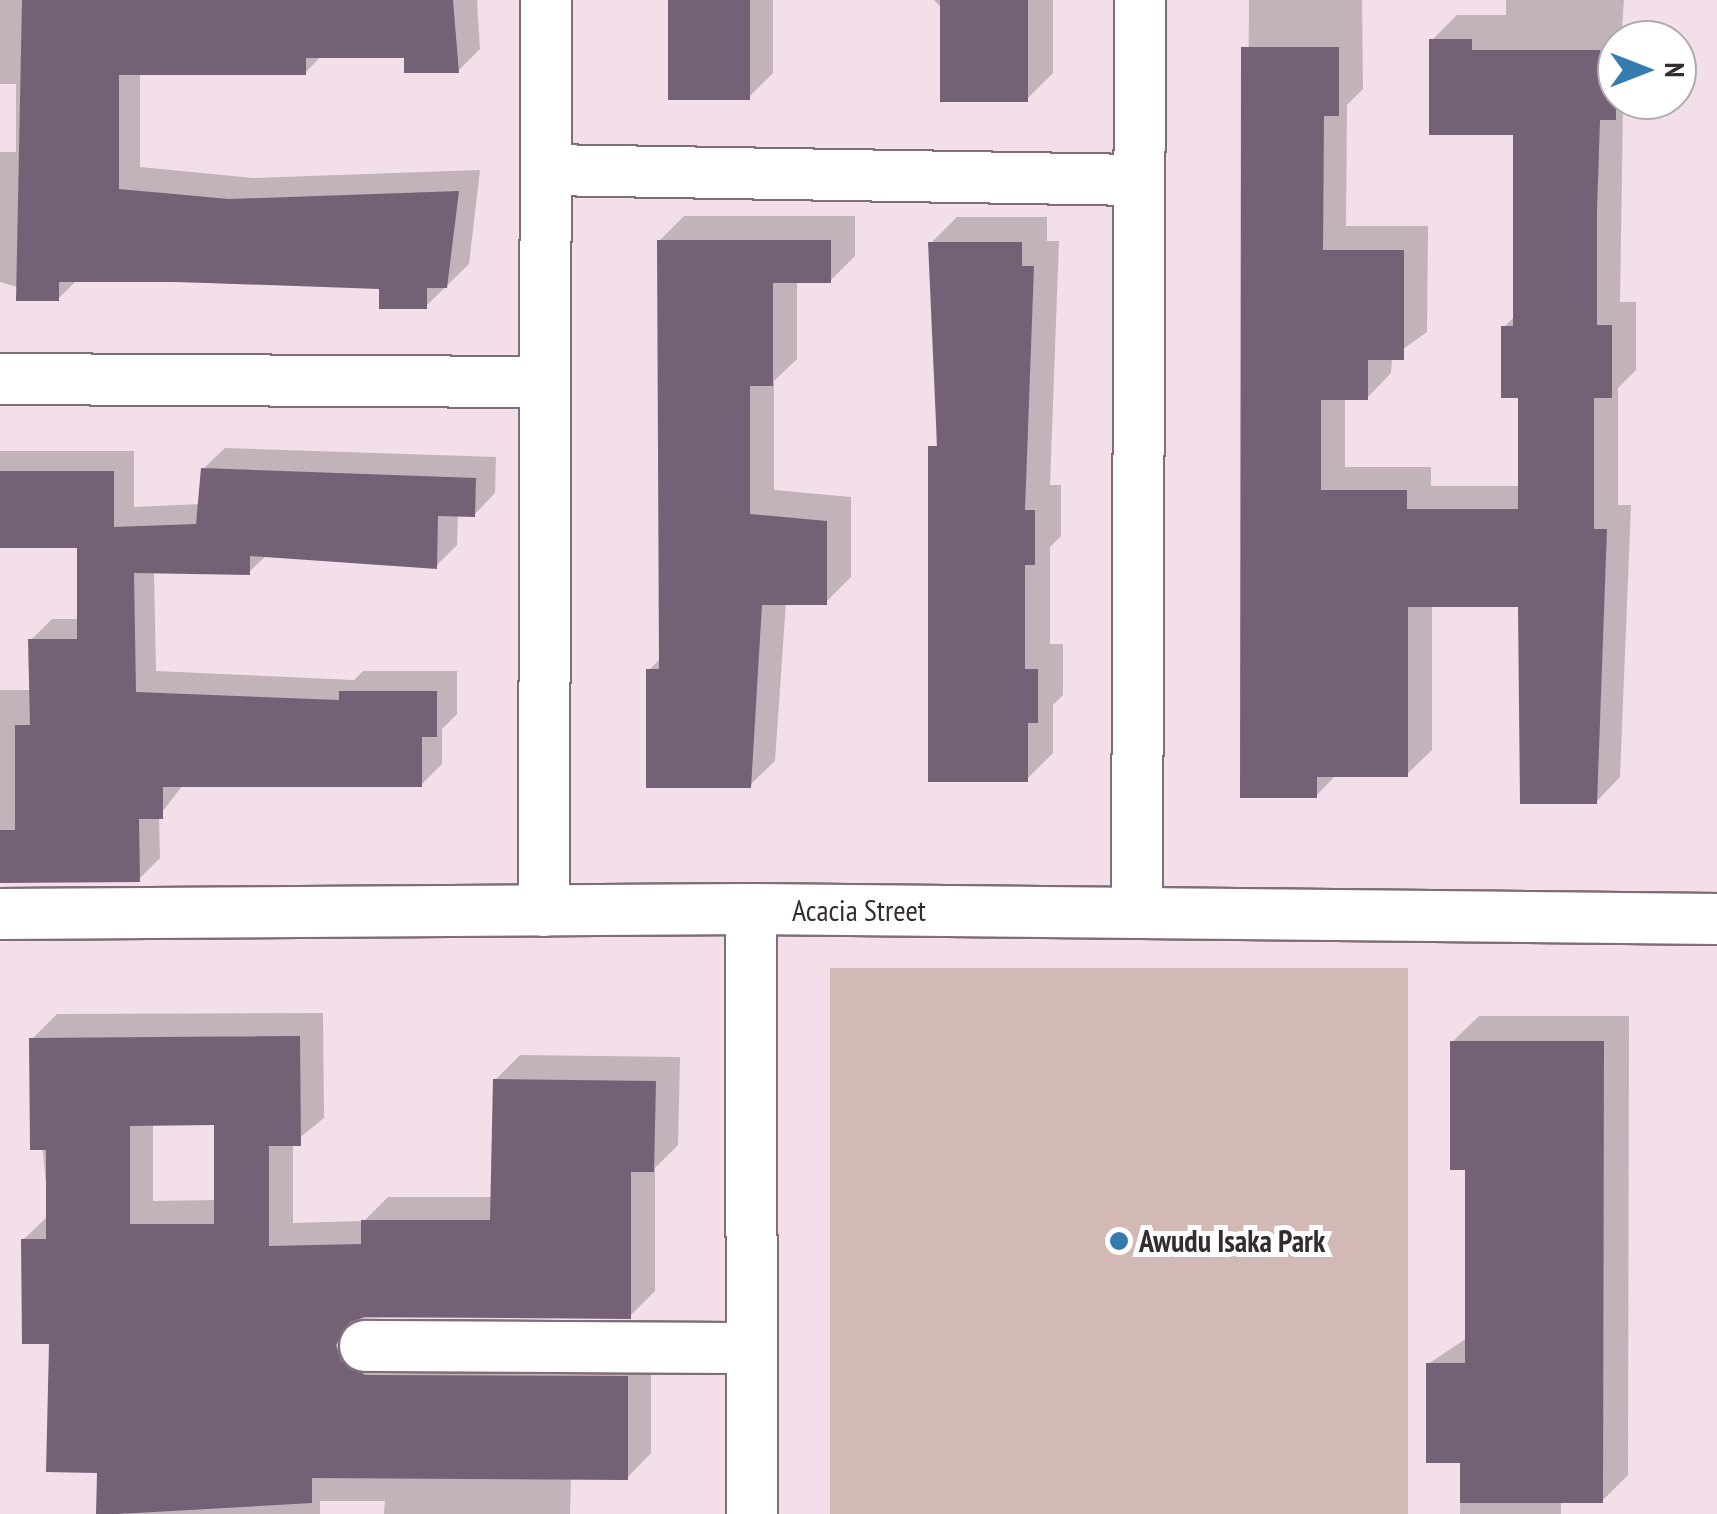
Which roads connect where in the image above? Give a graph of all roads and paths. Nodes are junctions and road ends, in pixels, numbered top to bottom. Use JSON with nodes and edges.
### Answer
{"nodes":[{"id":1,"x":546,"y":0,"type":"edge"},
{"id":2,"x":1140,"y":0,"type":"edge"},
{"id":3,"x":547,"y":170,"type":"junction"},
{"id":4,"x":1139,"y":180,"type":"junction"},
{"id":5,"x":0,"y":378,"type":"edge"},
{"id":6,"x":544,"y":382,"type":"junction"},
{"id":7,"x":751,"y":909,"type":"junction"},
{"id":8,"x":544,"y":911,"type":"junction"},
{"id":9,"x":1137,"y":912,"type":"junction"},
{"id":10,"x":0,"y":914,"type":"edge"},
{"id":11,"x":1717,"y":919,"type":"edge"},
{"id":12,"x":365,"y":1346,"type":"dead end"},
{"id":13,"x":751,"y":1348,"type":"junction"},
{"id":14,"x":752,"y":1514,"type":"edge"}],
"edges":[{"from":1,"to":3,"type":"street"},
{"from":2,"to":4,"type":"street"},
{"from":3,"to":4,"type":"street"},
{"from":3,"to":6,"type":"street"},
{"from":4,"to":9,"type":"street"},
{"from":5,"to":6,"type":"street"},
{"from":6,"to":8,"type":"street"},
{"from":7,"to":8,"type":"street","name":"Acacia Street"},
{"from":7,"to":9,"type":"street","name":"Acacia Street"},
{"from":7,"to":13,"type":"street"},
{"from":8,"to":10,"type":"street","name":"Acacia Street"},
{"from":9,"to":11,"type":"street","name":"Acacia Street"},
{"from":12,"to":13,"type":"street"},
{"from":13,"to":14,"type":"street"}]}
